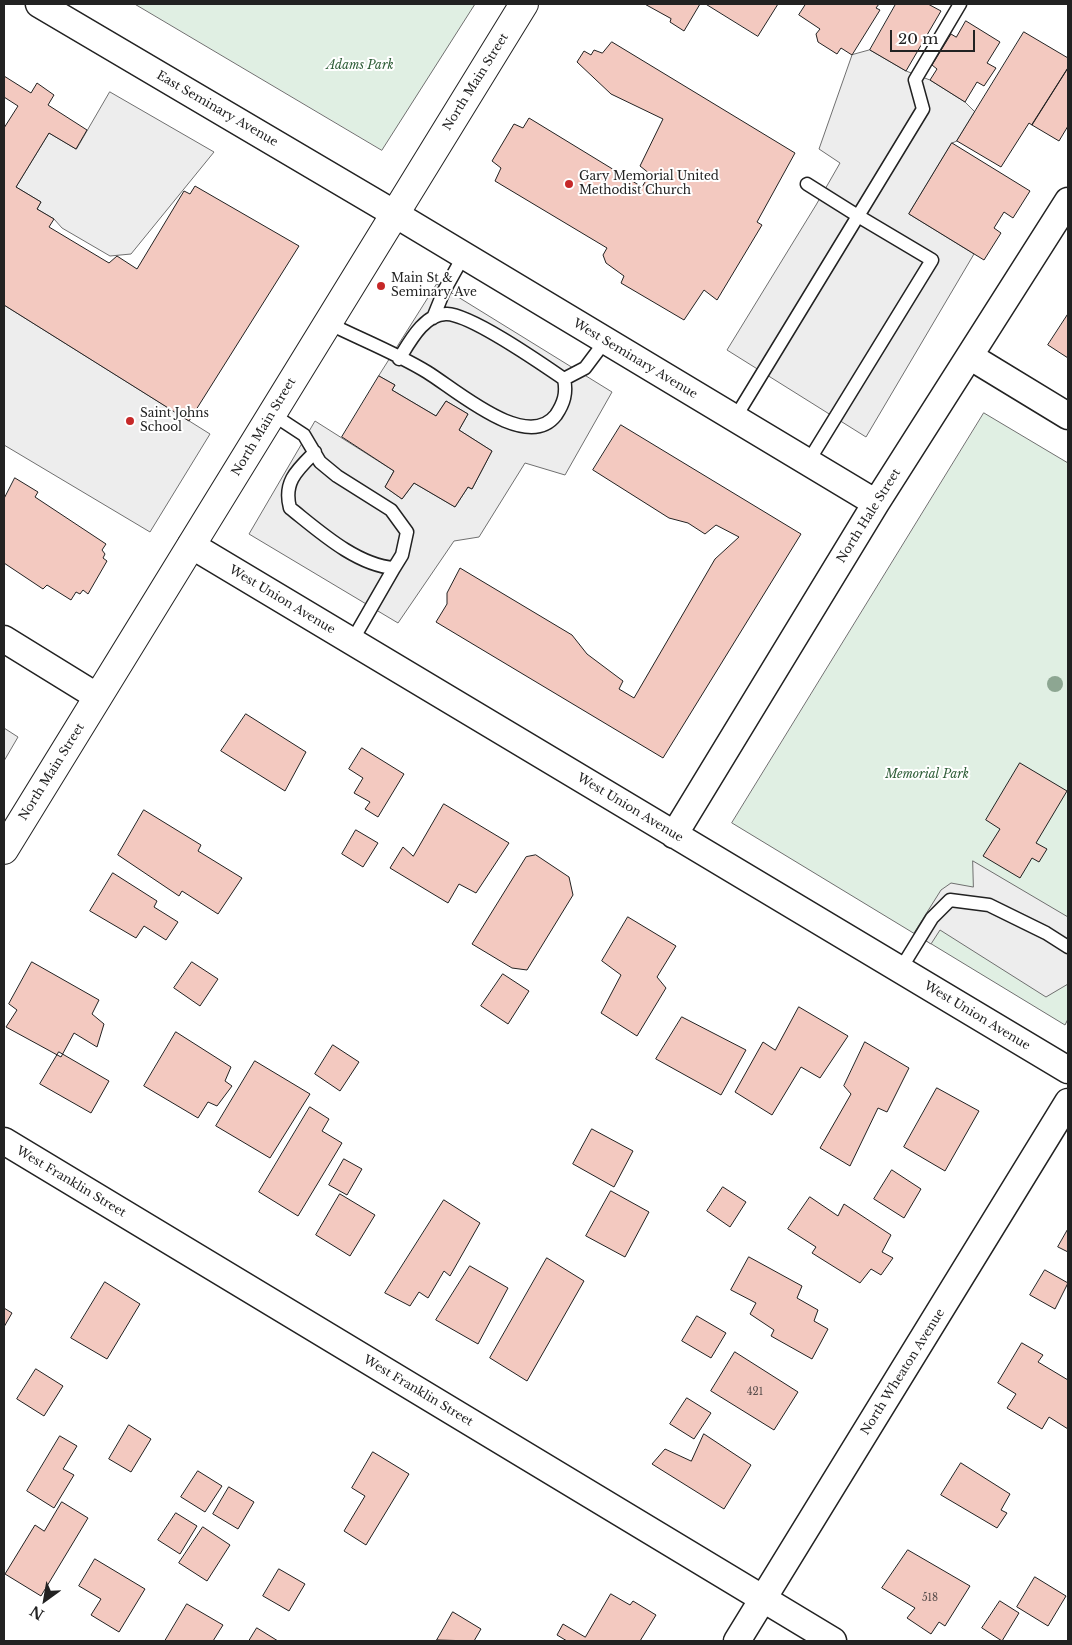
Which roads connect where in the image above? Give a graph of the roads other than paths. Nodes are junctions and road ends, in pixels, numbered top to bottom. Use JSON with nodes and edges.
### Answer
{"nodes":[{"id":1,"x":38,"y":4,"type":"edge"},
{"id":2,"x":524,"y":4,"type":"edge"},
{"id":3,"x":960,"y":4,"type":"edge"},
{"id":4,"x":807,"y":184,"type":"dead end"},
{"id":5,"x":1068,"y":201,"type":"edge"},
{"id":6,"x":395,"y":214,"type":"junction"},
{"id":7,"x":858,"y":216,"type":"junction"},
{"id":8,"x":464,"y":255,"type":"junction"},
{"id":9,"x":434,"y":318,"type":"junction"},
{"id":10,"x":328,"y":323,"type":"junction"},
{"id":11,"x":606,"y":340,"type":"junction"},
{"id":12,"x":971,"y":357,"type":"junction"},
{"id":13,"x":399,"y":359,"type":"junction"},
{"id":14,"x":564,"y":379,"type":"junction"},
{"id":15,"x":272,"y":414,"type":"junction"},
{"id":16,"x":1068,"y":416,"type":"edge"},
{"id":17,"x":735,"y":418,"type":"junction"},
{"id":18,"x":315,"y":452,"type":"junction"},
{"id":19,"x":808,"y":462,"type":"junction"},
{"id":20,"x":876,"y":503,"type":"junction"},
{"id":21,"x":192,"y":545,"type":"junction"},
{"id":22,"x":394,"y":568,"type":"junction"},
{"id":23,"x":4,"y":639,"type":"edge"},
{"id":24,"x":352,"y":642,"type":"junction"},
{"id":25,"x":98,"y":696,"type":"junction"},
{"id":26,"x":674,"y":835,"type":"junction"},
{"id":27,"x":4,"y":850,"type":"edge"},
{"id":28,"x":1068,"y":947,"type":"edge"},
{"id":29,"x":900,"y":970,"type":"junction"},
{"id":30,"x":1068,"y":1070,"type":"edge"},
{"id":31,"x":1068,"y":1102,"type":"edge"},
{"id":32,"x":4,"y":1141,"type":"edge"},
{"id":33,"x":763,"y":1600,"type":"junction"},
{"id":34,"x":737,"y":1641,"type":"edge"},
{"id":35,"x":833,"y":1641,"type":"edge"}],
"edges":[{"from":1,"to":6,"type":"street","name":"East Seminary Avenue"},
{"from":2,"to":6,"type":"street","name":"North Main Street"},
{"from":3,"to":7,"type":"lane"},
{"from":4,"to":7,"type":"lane"},
{"from":5,"to":12,"type":"street","name":"North Hale Street"},
{"from":6,"to":8,"type":"street","name":"West Seminary Avenue"},
{"from":6,"to":10,"type":"street","name":"North Main Street"},
{"from":7,"to":17,"type":"lane"},
{"from":7,"to":19,"type":"lane"},
{"from":8,"to":9,"type":"lane"},
{"from":8,"to":11,"type":"street","name":"West Seminary Avenue"},
{"from":9,"to":13,"type":"lane"},
{"from":9,"to":14,"type":"lane"},
{"from":10,"to":13,"type":"lane"},
{"from":10,"to":15,"type":"street","name":"North Main Street"},
{"from":11,"to":14,"type":"lane"},
{"from":11,"to":17,"type":"street","name":"West Seminary Avenue"},
{"from":12,"to":16,"type":"street"},
{"from":12,"to":20,"type":"street","name":"North Hale Street"},
{"from":13,"to":14,"type":"lane"},
{"from":15,"to":18,"type":"lane"},
{"from":15,"to":21,"type":"street","name":"North Main Street"},
{"from":17,"to":19,"type":"street","name":"West Seminary Avenue"},
{"from":18,"to":22,"type":"lane"},
{"from":18,"to":22,"type":"lane"},
{"from":19,"to":20,"type":"street","name":"West Seminary Avenue"},
{"from":20,"to":26,"type":"street","name":"North Hale Street"},
{"from":21,"to":24,"type":"street","name":"West Union Avenue"},
{"from":21,"to":25,"type":"street","name":"North Main Street"},
{"from":22,"to":24,"type":"lane"},
{"from":23,"to":25,"type":"street"},
{"from":24,"to":26,"type":"street","name":"West Union Avenue"},
{"from":25,"to":27,"type":"street","name":"North Main Street"},
{"from":26,"to":29,"type":"street","name":"West Union Avenue"},
{"from":28,"to":29,"type":"lane"},
{"from":29,"to":30,"type":"street","name":"West Union Avenue"},
{"from":31,"to":33,"type":"street","name":"North Wheaton Avenue"},
{"from":32,"to":33,"type":"street","name":"West Franklin Street"},
{"from":33,"to":34,"type":"street","name":"North Wheaton Avenue"},
{"from":33,"to":35,"type":"street","name":"West Franklin Street"}]}
